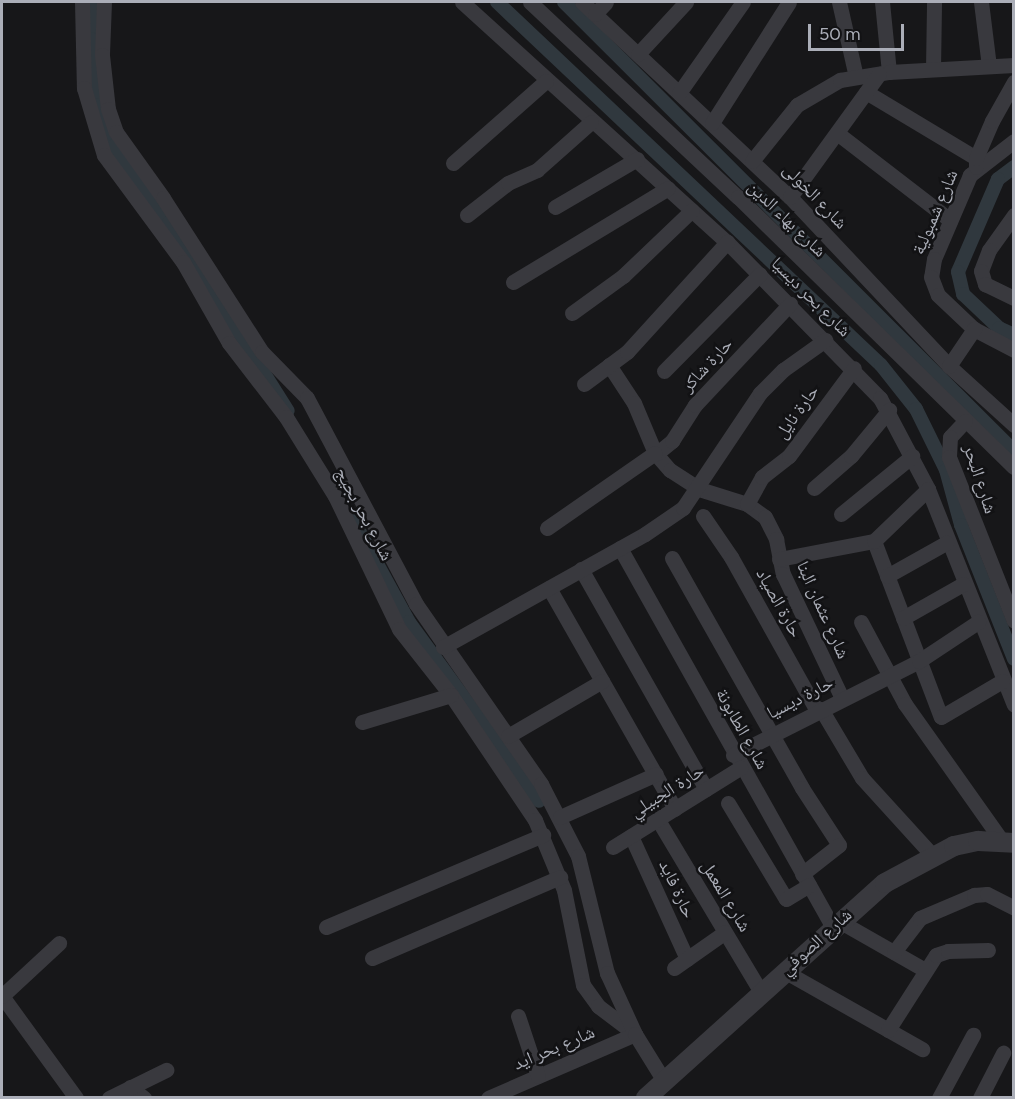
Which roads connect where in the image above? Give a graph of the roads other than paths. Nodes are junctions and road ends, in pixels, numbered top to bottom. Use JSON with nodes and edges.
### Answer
{"nodes":[{"id":1,"x":82,"y":2,"type":"edge"},
{"id":2,"x":104,"y":2,"type":"edge"},
{"id":3,"x":462,"y":2,"type":"edge"},
{"id":4,"x":530,"y":2,"type":"edge"},
{"id":5,"x":582,"y":2,"type":"edge"},
{"id":6,"x":606,"y":2,"type":"edge"},
{"id":7,"x":686,"y":2,"type":"edge"},
{"id":8,"x":743,"y":2,"type":"edge"},
{"id":9,"x":789,"y":2,"type":"edge"},
{"id":10,"x":839,"y":2,"type":"edge"},
{"id":11,"x":882,"y":2,"type":"edge"},
{"id":12,"x":934,"y":2,"type":"edge"},
{"id":13,"x":981,"y":2,"type":"edge"},
{"id":14,"x":595,"y":14,"type":"junction"},
{"id":15,"x":638,"y":54,"type":"junction"},
{"id":16,"x":1014,"y":65,"type":"edge"},
{"id":17,"x":989,"y":66,"type":"junction"},
{"id":18,"x":933,"y":69,"type":"junction"},
{"id":19,"x":884,"y":73,"type":"junction"},
{"id":20,"x":856,"y":77,"type":"junction"},
{"id":21,"x":546,"y":81,"type":"junction"},
{"id":22,"x":1014,"y":82,"type":"edge"},
{"id":23,"x":84,"y":88,"type":"junction"},
{"id":24,"x":106,"y":90,"type":"junction"},
{"id":25,"x":866,"y":92,"type":"junction"},
{"id":26,"x":679,"y":93,"type":"junction"},
{"id":27,"x":591,"y":122,"type":"junction"},
{"id":28,"x":712,"y":123,"type":"junction"},
{"id":29,"x":837,"y":133,"type":"junction"},
{"id":30,"x":1014,"y":141,"type":"edge"},
{"id":31,"x":637,"y":159,"type":"junction"},
{"id":32,"x":752,"y":161,"type":"junction"},
{"id":33,"x":453,"y":162,"type":"dead end"},
{"id":34,"x":976,"y":163,"type":"junction"},
{"id":35,"x":668,"y":188,"type":"junction"},
{"id":36,"x":790,"y":197,"type":"junction"},
{"id":37,"x":555,"y":207,"type":"dead end"},
{"id":38,"x":692,"y":210,"type":"junction"},
{"id":39,"x":1014,"y":214,"type":"edge"},
{"id":40,"x":467,"y":215,"type":"dead end"},
{"id":41,"x":950,"y":220,"type":"junction"},
{"id":42,"x":727,"y":242,"type":"junction"},
{"id":43,"x":760,"y":274,"type":"junction"},
{"id":44,"x":513,"y":282,"type":"dead end"},
{"id":45,"x":1014,"y":298,"type":"edge"},
{"id":46,"x":790,"y":304,"type":"junction"},
{"id":47,"x":572,"y":313,"type":"dead end"},
{"id":48,"x":974,"y":329,"type":"junction"},
{"id":49,"x":825,"y":340,"type":"junction"},
{"id":50,"x":1014,"y":350,"type":"edge"},
{"id":51,"x":609,"y":365,"type":"junction"},
{"id":52,"x":950,"y":366,"type":"junction"},
{"id":53,"x":854,"y":368,"type":"junction"},
{"id":54,"x":664,"y":371,"type":"dead end"},
{"id":55,"x":584,"y":384,"type":"dead end"},
{"id":56,"x":889,"y":410,"type":"junction"},
{"id":57,"x":965,"y":422,"type":"junction"},
{"id":58,"x":1014,"y":425,"type":"edge"},
{"id":59,"x":656,"y":454,"type":"junction"},
{"id":60,"x":912,"y":456,"type":"junction"},
{"id":61,"x":1014,"y":467,"type":"edge"},
{"id":62,"x":814,"y":488,"type":"dead end"},
{"id":63,"x":699,"y":489,"type":"junction"},
{"id":64,"x":928,"y":489,"type":"junction"},
{"id":65,"x":747,"y":504,"type":"junction"},
{"id":66,"x":841,"y":514,"type":"dead end"},
{"id":67,"x":703,"y":516,"type":"dead end"},
{"id":68,"x":547,"y":528,"type":"dead end"},
{"id":69,"x":874,"y":541,"type":"junction"},
{"id":70,"x":946,"y":543,"type":"junction"},
{"id":71,"x":620,"y":548,"type":"junction"},
{"id":72,"x":672,"y":558,"type":"dead end"},
{"id":73,"x":779,"y":559,"type":"junction"},
{"id":74,"x":581,"y":569,"type":"junction"},
{"id":75,"x":887,"y":576,"type":"junction"},
{"id":76,"x":963,"y":584,"type":"junction"},
{"id":77,"x":549,"y":588,"type":"junction"},
{"id":78,"x":903,"y":618,"type":"junction"},
{"id":79,"x":1014,"y":621,"type":"edge"},
{"id":80,"x":861,"y":622,"type":"dead end"},
{"id":81,"x":978,"y":622,"type":"junction"},
{"id":82,"x":443,"y":647,"type":"junction"},
{"id":83,"x":920,"y":661,"type":"junction"},
{"id":84,"x":889,"y":676,"type":"junction"},
{"id":85,"x":602,"y":681,"type":"junction"},
{"id":86,"x":1002,"y":681,"type":"junction"},
{"id":87,"x":451,"y":695,"type":"junction"},
{"id":88,"x":842,"y":698,"type":"junction"},
{"id":89,"x":1014,"y":705,"type":"edge"},
{"id":90,"x":819,"y":710,"type":"junction"},
{"id":91,"x":362,"y":722,"type":"dead end"},
{"id":92,"x":771,"y":735,"type":"junction"},
{"id":93,"x":507,"y":736,"type":"junction"},
{"id":94,"x":737,"y":762,"type":"junction"},
{"id":95,"x":656,"y":774,"type":"junction"},
{"id":96,"x":706,"y":789,"type":"junction"},
{"id":97,"x":729,"y":802,"type":"dead end"},
{"id":98,"x":675,"y":808,"type":"junction"},
{"id":99,"x":558,"y":814,"type":"junction"},
{"id":100,"x":535,"y":820,"type":"junction"},
{"id":101,"x":658,"y":820,"type":"junction"},
{"id":102,"x":543,"y":835,"type":"junction"},
{"id":103,"x":631,"y":836,"type":"junction"},
{"id":104,"x":1008,"y":842,"type":"edge"},
{"id":105,"x":613,"y":847,"type":"dead end"},
{"id":106,"x":932,"y":855,"type":"junction"},
{"id":107,"x":560,"y":877,"type":"junction"},
{"id":108,"x":806,"y":880,"type":"junction"},
{"id":109,"x":591,"y":908,"type":"junction"},
{"id":110,"x":1014,"y":908,"type":"edge"},
{"id":111,"x":569,"y":916,"type":"junction"},
{"id":112,"x":836,"y":924,"type":"junction"},
{"id":113,"x":326,"y":927,"type":"dead end"},
{"id":114,"x":725,"y":932,"type":"junction"},
{"id":115,"x":59,"y":943,"type":"dead end"},
{"id":116,"x":988,"y":950,"type":"dead end"},
{"id":117,"x":894,"y":952,"type":"junction"},
{"id":118,"x":372,"y":958,"type":"dead end"},
{"id":119,"x":687,"y":959,"type":"junction"},
{"id":120,"x":674,"y":968,"type":"dead end"},
{"id":121,"x":925,"y":970,"type":"junction"},
{"id":122,"x":784,"y":971,"type":"junction"},
{"id":123,"x":761,"y":992,"type":"junction"},
{"id":124,"x":2,"y":996,"type":"edge"},
{"id":125,"x":518,"y":1016,"type":"dead end"},
{"id":126,"x":888,"y":1030,"type":"junction"},
{"id":127,"x":635,"y":1034,"type":"junction"},
{"id":128,"x":972,"y":1035,"type":"dead end"},
{"id":129,"x":922,"y":1049,"type":"dead end"},
{"id":130,"x":1003,"y":1053,"type":"dead end"},
{"id":131,"x":166,"y":1070,"type":"dead end"},
{"id":132,"x":538,"y":1076,"type":"junction"},
{"id":133,"x":130,"y":1087,"type":"junction"},
{"id":134,"x":654,"y":1092,"type":"edge"},
{"id":135,"x":512,"y":1093,"type":"edge"},
{"id":136,"x":76,"y":1098,"type":"edge"},
{"id":137,"x":109,"y":1098,"type":"edge"},
{"id":138,"x":144,"y":1098,"type":"edge"},
{"id":139,"x":488,"y":1098,"type":"edge"},
{"id":140,"x":939,"y":1098,"type":"edge"},
{"id":141,"x":980,"y":1098,"type":"edge"}],
"edges":[{"from":1,"to":23,"type":"street","name":"شارع بحر بجيج"},
{"from":2,"to":24,"type":"street","name":"شارع بحر بجيج"},
{"from":3,"to":21,"type":"street","name":"شارع بحر ديسيا"},
{"from":4,"to":57,"type":"street","name":"شارع بهاء الدين"},
{"from":5,"to":14,"type":"street","name":"شارع الخولى"},
{"from":6,"to":14,"type":"street"},
{"from":7,"to":15,"type":"street"},
{"from":8,"to":26,"type":"street"},
{"from":9,"to":28,"type":"street"},
{"from":10,"to":20,"type":"street"},
{"from":11,"to":19,"type":"street"},
{"from":12,"to":18,"type":"street"},
{"from":13,"to":17,"type":"street"},
{"from":14,"to":15,"type":"street","name":"شارع الخولى"},
{"from":15,"to":26,"type":"street","name":"شارع الخولى"},
{"from":16,"to":17,"type":"street"},
{"from":17,"to":18,"type":"street"},
{"from":18,"to":19,"type":"street"},
{"from":19,"to":20,"type":"street"},
{"from":19,"to":25,"type":"street"},
{"from":20,"to":32,"type":"street"},
{"from":21,"to":27,"type":"street","name":"شارع بحر ديسيا"},
{"from":21,"to":33,"type":"street"},
{"from":22,"to":34,"type":"street"},
{"from":23,"to":24,"type":"street"},
{"from":23,"to":87,"type":"street","name":"شارع بحر بجيج"},
{"from":24,"to":82,"type":"street","name":"شارع بحر بجيج"},
{"from":25,"to":29,"type":"street"},
{"from":25,"to":34,"type":"street"},
{"from":26,"to":28,"type":"street","name":"شارع الخولى"},
{"from":27,"to":31,"type":"street","name":"شارع بحر ديسيا"},
{"from":27,"to":40,"type":"street"},
{"from":28,"to":32,"type":"street","name":"شارع الخولى"},
{"from":29,"to":36,"type":"street"},
{"from":29,"to":41,"type":"street"},
{"from":30,"to":34,"type":"street","name":"شارع شمبولية"},
{"from":31,"to":35,"type":"street","name":"شارع بحر ديسيا"},
{"from":31,"to":37,"type":"street"},
{"from":32,"to":36,"type":"street","name":"شارع الخولى"},
{"from":34,"to":41,"type":"street","name":"شارع شمبولية"},
{"from":35,"to":38,"type":"street","name":"شارع بحر ديسيا"},
{"from":35,"to":44,"type":"street"},
{"from":36,"to":52,"type":"street","name":"شارع الخولى"},
{"from":38,"to":42,"type":"street","name":"شارع بحر ديسيا"},
{"from":38,"to":47,"type":"street"},
{"from":39,"to":45,"type":"street"},
{"from":41,"to":48,"type":"street","name":"شارع شمبولية"},
{"from":42,"to":43,"type":"street","name":"شارع بحر ديسيا"},
{"from":42,"to":51,"type":"street"},
{"from":43,"to":46,"type":"street","name":"شارع بحر ديسيا"},
{"from":43,"to":54,"type":"street"},
{"from":46,"to":49,"type":"street","name":"شارع بحر ديسيا"},
{"from":46,"to":59,"type":"street","name":"حارة شاكر"},
{"from":48,"to":50,"type":"street","name":"شارع شمبولية"},
{"from":48,"to":52,"type":"street"},
{"from":49,"to":53,"type":"street","name":"شارع بحر ديسيا"},
{"from":49,"to":63,"type":"street"},
{"from":51,"to":55,"type":"street"},
{"from":51,"to":59,"type":"street","name":"شارع عثمان البنا"},
{"from":52,"to":58,"type":"street","name":"شارع الخولى"},
{"from":53,"to":56,"type":"street","name":"شارع بحر ديسيا"},
{"from":53,"to":65,"type":"street","name":"حارة نايل"},
{"from":56,"to":60,"type":"street","name":"شارع بحر ديسيا"},
{"from":56,"to":62,"type":"street"},
{"from":57,"to":61,"type":"street","name":"شارع بهاء الدين"},
{"from":57,"to":79,"type":"street","name":"شارع البحر"},
{"from":59,"to":63,"type":"street","name":"شارع عثمان البنا"},
{"from":59,"to":68,"type":"street","name":"حارة شاكر"},
{"from":60,"to":64,"type":"street","name":"شارع بحر ديسيا"},
{"from":60,"to":66,"type":"street"},
{"from":63,"to":65,"type":"street","name":"شارع عثمان البنا"},
{"from":63,"to":71,"type":"street"},
{"from":64,"to":69,"type":"street"},
{"from":64,"to":70,"type":"street","name":"شارع بحر ديسيا"},
{"from":65,"to":73,"type":"street","name":"شارع عثمان البنا"},
{"from":67,"to":90,"type":"street","name":"حارة الصياد"},
{"from":69,"to":73,"type":"street"},
{"from":69,"to":75,"type":"street"},
{"from":70,"to":75,"type":"street"},
{"from":70,"to":76,"type":"street","name":"شارع بحر ديسيا"},
{"from":71,"to":74,"type":"street"},
{"from":71,"to":94,"type":"street","name":"شارع الطابونة"},
{"from":72,"to":92,"type":"street"},
{"from":73,"to":88,"type":"street","name":"شارع عثمان البنا"},
{"from":74,"to":77,"type":"street"},
{"from":74,"to":96,"type":"street"},
{"from":75,"to":78,"type":"street"},
{"from":76,"to":78,"type":"street"},
{"from":76,"to":81,"type":"street","name":"شارع بحر ديسيا"},
{"from":77,"to":82,"type":"street"},
{"from":77,"to":85,"type":"street"},
{"from":78,"to":83,"type":"street"},
{"from":80,"to":84,"type":"street"},
{"from":81,"to":83,"type":"street","name":"حارة ديسيا"},
{"from":81,"to":86,"type":"street","name":"شارع بحر ديسيا"},
{"from":82,"to":93,"type":"street","name":"شارع بحر بجيج"},
{"from":83,"to":84,"type":"street","name":"حارة ديسيا"},
{"from":83,"to":86,"type":"street"},
{"from":84,"to":88,"type":"street","name":"حارة ديسيا"},
{"from":84,"to":104,"type":"street"},
{"from":85,"to":93,"type":"street"},
{"from":85,"to":95,"type":"street"},
{"from":86,"to":89,"type":"street","name":"شارع بحر ديسيا"},
{"from":87,"to":91,"type":"street"},
{"from":87,"to":100,"type":"street","name":"شارع بحر بجيج"},
{"from":88,"to":90,"type":"street","name":"حارة ديسيا"},
{"from":90,"to":92,"type":"street","name":"حارة ديسيا"},
{"from":90,"to":106,"type":"street","name":"حارة الصياد"},
{"from":92,"to":94,"type":"street","name":"حارة ديسيا"},
{"from":92,"to":108,"type":"street"},
{"from":93,"to":99,"type":"street","name":"شارع بحر بجيج"},
{"from":94,"to":96,"type":"street","name":"حارة الجبيلي"},
{"from":94,"to":108,"type":"street","name":"شارع الطابونة"},
{"from":95,"to":98,"type":"street"},
{"from":95,"to":99,"type":"street"},
{"from":96,"to":98,"type":"street","name":"حارة الجبيلي"},
{"from":97,"to":108,"type":"street"},
{"from":98,"to":101,"type":"street","name":"حارة الجبيلي"},
{"from":99,"to":100,"type":"street"},
{"from":99,"to":109,"type":"street","name":"شارع بحر بجيج"},
{"from":100,"to":102,"type":"street","name":"شارع بحر بجيج"},
{"from":101,"to":103,"type":"street","name":"حارة الجبيلي"},
{"from":101,"to":114,"type":"street","name":"شارع المعمل"},
{"from":102,"to":107,"type":"street","name":"شارع بحر بجيج"},
{"from":102,"to":113,"type":"street"},
{"from":103,"to":105,"type":"street","name":"حارة الجبيلي"},
{"from":103,"to":119,"type":"street","name":"حارة فايد"},
{"from":104,"to":106,"type":"street","name":"شارع الصوفي"},
{"from":106,"to":112,"type":"street","name":"شارع الصوفي"},
{"from":107,"to":111,"type":"street","name":"شارع بحر بجيج"},
{"from":107,"to":118,"type":"street"},
{"from":108,"to":112,"type":"street","name":"شارع الطابونة"},
{"from":109,"to":111,"type":"street"},
{"from":109,"to":127,"type":"street","name":"شارع بحر بجيج"},
{"from":110,"to":117,"type":"street"},
{"from":111,"to":127,"type":"street","name":"شارع بحر بجيج"},
{"from":112,"to":117,"type":"street"},
{"from":112,"to":122,"type":"street","name":"شارع الصوفي"},
{"from":114,"to":119,"type":"street"},
{"from":114,"to":123,"type":"street","name":"شارع المعمل"},
{"from":115,"to":124,"type":"street"},
{"from":116,"to":121,"type":"street"},
{"from":117,"to":121,"type":"street"},
{"from":119,"to":120,"type":"street"},
{"from":121,"to":126,"type":"street"},
{"from":122,"to":123,"type":"street","name":"شارع الصوفي"},
{"from":122,"to":126,"type":"street"},
{"from":123,"to":134,"type":"street","name":"شارع الصوفي"},
{"from":124,"to":136,"type":"street"},
{"from":125,"to":132,"type":"street"},
{"from":126,"to":129,"type":"street"},
{"from":127,"to":132,"type":"street","name":"شارع بحر ايد"},
{"from":127,"to":134,"type":"street","name":"شارع بحر بجيج"},
{"from":128,"to":140,"type":"street"},
{"from":130,"to":141,"type":"street"},
{"from":131,"to":133,"type":"street"},
{"from":132,"to":135,"type":"street","name":"شارع بحر ايد"},
{"from":133,"to":137,"type":"street"},
{"from":133,"to":138,"type":"street"},
{"from":135,"to":139,"type":"street","name":"شارع بحر ايد"}]}
